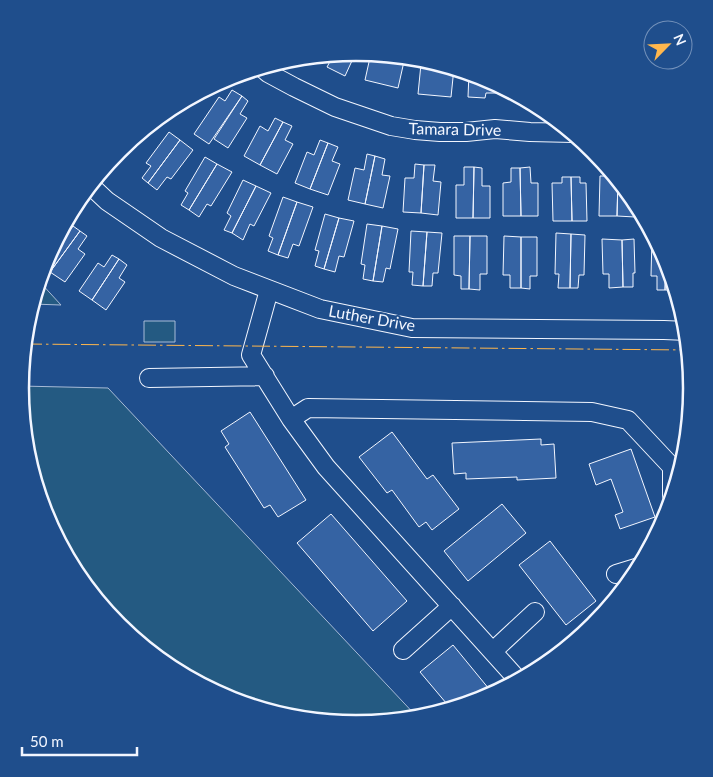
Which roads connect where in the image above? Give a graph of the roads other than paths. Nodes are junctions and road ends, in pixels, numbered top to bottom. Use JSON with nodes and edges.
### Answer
{"nodes":[{"id":1,"x":268,"y":73,"type":"edge"},
{"id":2,"x":562,"y":133,"type":"edge"},
{"id":3,"x":95,"y":190,"type":"edge"},
{"id":4,"x":269,"y":290,"type":"junction"},
{"id":5,"x":679,"y":331,"type":"edge"},
{"id":6,"x":265,"y":376,"type":"junction"},
{"id":7,"x":149,"y":378,"type":"dead end"},
{"id":8,"x":291,"y":419,"type":"junction"},
{"id":9,"x":675,"y":463,"type":"edge"},
{"id":10,"x":630,"y":570,"type":"edge"},
{"id":11,"x":616,"y":574,"type":"dead end"},
{"id":12,"x":452,"y":606,"type":"junction"},
{"id":13,"x":535,"y":612,"type":"dead end"},
{"id":14,"x":403,"y":650,"type":"dead end"},
{"id":15,"x":492,"y":651,"type":"junction"},
{"id":16,"x":514,"y":675,"type":"edge"}],
"edges":[{"from":1,"to":2,"type":"street","name":"Tamara Drive"},
{"from":3,"to":4,"type":"street","name":"Luther Drive"},
{"from":4,"to":5,"type":"street","name":"Luther Drive"},
{"from":4,"to":6,"type":"street"},
{"from":6,"to":7,"type":"street"},
{"from":6,"to":8,"type":"street"},
{"from":8,"to":9,"type":"street"},
{"from":8,"to":12,"type":"street"},
{"from":10,"to":11,"type":"street"},
{"from":12,"to":14,"type":"street"},
{"from":12,"to":15,"type":"street"},
{"from":13,"to":15,"type":"street"},
{"from":15,"to":16,"type":"street"}]}
